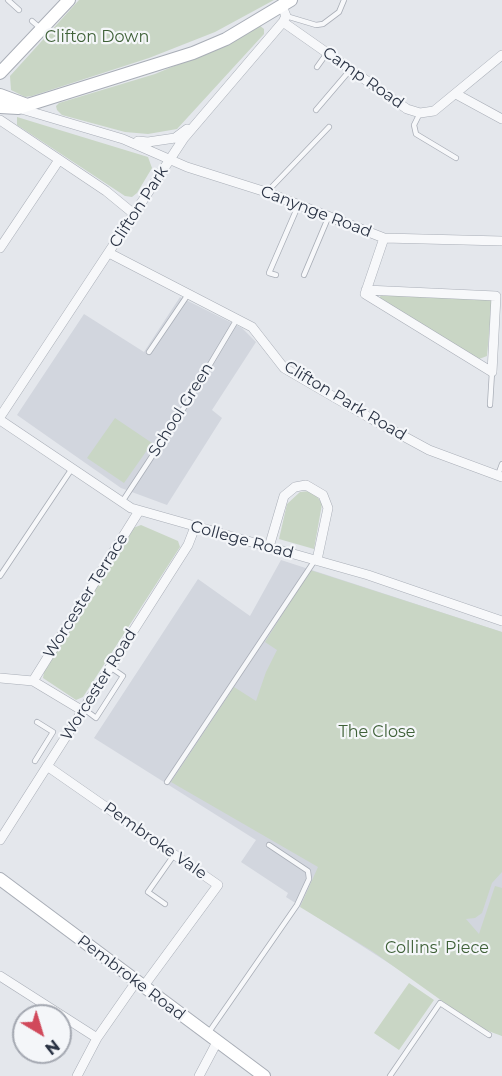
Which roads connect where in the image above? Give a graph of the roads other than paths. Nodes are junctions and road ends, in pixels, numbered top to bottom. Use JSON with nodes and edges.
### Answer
{"nodes":[{"id":1,"x":8,"y":0,"type":"edge"},
{"id":2,"x":69,"y":0,"type":"edge"},
{"id":3,"x":344,"y":0,"type":"edge"},
{"id":4,"x":19,"y":10,"type":"dead end"},
{"id":5,"x":285,"y":11,"type":"edge"},
{"id":6,"x":327,"y":53,"type":"junction"},
{"id":7,"x":502,"y":55,"type":"edge"},
{"id":8,"x":316,"y":67,"type":"dead end"},
{"id":9,"x":351,"y":69,"type":"junction"},
{"id":10,"x":0,"y":74,"type":"edge"},
{"id":11,"x":456,"y":94,"type":"junction"},
{"id":12,"x":0,"y":99,"type":"edge"},
{"id":13,"x":43,"y":101,"type":"junction"},
{"id":14,"x":0,"y":107,"type":"edge"},
{"id":15,"x":23,"y":107,"type":"junction"},
{"id":16,"x":316,"y":110,"type":"dead end"},
{"id":17,"x":0,"y":112,"type":"edge"},
{"id":18,"x":420,"y":113,"type":"junction"},
{"id":19,"x":49,"y":116,"type":"junction"},
{"id":20,"x":502,"y":119,"type":"edge"},
{"id":21,"x":0,"y":120,"type":"edge"},
{"id":22,"x":198,"y":120,"type":"junction"},
{"id":23,"x":329,"y":127,"type":"dead end"},
{"id":24,"x":21,"y":135,"type":"junction"},
{"id":25,"x":123,"y":139,"type":"junction"},
{"id":26,"x":171,"y":158,"type":"junction"},
{"id":27,"x":456,"y":158,"type":"dead end"},
{"id":28,"x":59,"y":160,"type":"junction"},
{"id":29,"x":266,"y":192,"type":"junction"},
{"id":30,"x":298,"y":206,"type":"junction"},
{"id":31,"x":134,"y":214,"type":"junction"},
{"id":32,"x":328,"y":218,"type":"junction"},
{"id":33,"x":384,"y":238,"type":"junction"},
{"id":34,"x":502,"y":241,"type":"edge"},
{"id":35,"x":0,"y":248,"type":"edge"},
{"id":36,"x":109,"y":253,"type":"junction"},
{"id":37,"x":304,"y":274,"type":"dead end"},
{"id":38,"x":276,"y":275,"type":"dead end"},
{"id":39,"x":366,"y":290,"type":"junction"},
{"id":40,"x":189,"y":293,"type":"junction"},
{"id":41,"x":238,"y":318,"type":"junction"},
{"id":42,"x":149,"y":352,"type":"dead end"},
{"id":43,"x":492,"y":372,"type":"junction"},
{"id":44,"x":490,"y":405,"type":"dead end"},
{"id":45,"x":0,"y":419,"type":"edge"},
{"id":46,"x":502,"y":464,"type":"edge"},
{"id":47,"x":71,"y":470,"type":"junction"},
{"id":48,"x":500,"y":476,"type":"edge"},
{"id":49,"x":122,"y":502,"type":"junction"},
{"id":50,"x":139,"y":511,"type":"junction"},
{"id":51,"x":195,"y":527,"type":"junction"},
{"id":52,"x":269,"y":547,"type":"junction"},
{"id":53,"x":316,"y":560,"type":"junction"},
{"id":54,"x":0,"y":576,"type":"edge"},
{"id":55,"x":502,"y":621,"type":"edge"},
{"id":56,"x":110,"y":667,"type":"junction"},
{"id":57,"x":0,"y":678,"type":"edge"},
{"id":58,"x":33,"y":681,"type":"junction"},
{"id":59,"x":83,"y":710,"type":"junction"},
{"id":60,"x":37,"y":722,"type":"dead end"},
{"id":61,"x":35,"y":761,"type":"dead end"},
{"id":62,"x":47,"y":766,"type":"junction"},
{"id":63,"x":167,"y":782,"type":"dead end"},
{"id":64,"x":0,"y":840,"type":"edge"},
{"id":65,"x":269,"y":845,"type":"dead end"},
{"id":66,"x":174,"y":855,"type":"junction"},
{"id":67,"x":0,"y":879,"type":"edge"},
{"id":68,"x":165,"y":904,"type":"dead end"},
{"id":69,"x":0,"y":976,"type":"edge"},
{"id":70,"x":139,"y":985,"type":"junction"},
{"id":71,"x":489,"y":1035,"type":"dead end"},
{"id":72,"x":97,"y":1038,"type":"junction"},
{"id":73,"x":212,"y":1038,"type":"junction"},
{"id":74,"x":77,"y":1076,"type":"edge"},
{"id":75,"x":199,"y":1076,"type":"edge"},
{"id":76,"x":264,"y":1076,"type":"edge"},
{"id":77,"x":390,"y":1076,"type":"edge"}],
"edges":[{"from":1,"to":4,"type":"lane"},
{"from":2,"to":10,"type":"main road"},
{"from":3,"to":5,"type":"lane"},
{"from":5,"to":6,"type":"street","name":"Camp Road"},
{"from":5,"to":13,"type":"main road"},
{"from":5,"to":22,"type":"street","name":"Clifton Park"},
{"from":6,"to":8,"type":"lane"},
{"from":6,"to":9,"type":"street","name":"Camp Road"},
{"from":7,"to":11,"type":"street","name":"Camp Road"},
{"from":9,"to":16,"type":"lane"},
{"from":9,"to":18,"type":"street","name":"Camp Road"},
{"from":11,"to":18,"type":"street","name":"Camp Road"},
{"from":11,"to":20,"type":"street"},
{"from":12,"to":15,"type":"main road"},
{"from":13,"to":15,"type":"main road"},
{"from":13,"to":19,"type":"street"},
{"from":14,"to":15,"type":"main road"},
{"from":15,"to":19,"type":"street"},
{"from":17,"to":24,"type":"street"},
{"from":18,"to":27,"type":"lane"},
{"from":19,"to":25,"type":"street"},
{"from":21,"to":24,"type":"street"},
{"from":22,"to":25,"type":"street"},
{"from":22,"to":26,"type":"street","name":"Clifton Park"},
{"from":23,"to":29,"type":"lane"},
{"from":24,"to":28,"type":"street"},
{"from":25,"to":26,"type":"street","name":"Canynge Road"},
{"from":26,"to":29,"type":"street","name":"Canynge Road"},
{"from":26,"to":31,"type":"street","name":"Clifton Park"},
{"from":28,"to":31,"type":"street"},
{"from":28,"to":35,"type":"street"},
{"from":29,"to":30,"type":"street","name":"Canynge Road"},
{"from":30,"to":32,"type":"street","name":"Canynge Road"},
{"from":30,"to":38,"type":"lane"},
{"from":31,"to":36,"type":"street","name":"Clifton Park"},
{"from":32,"to":33,"type":"street","name":"Canynge Road"},
{"from":32,"to":37,"type":"lane"},
{"from":33,"to":34,"type":"street","name":"Canynge Road"},
{"from":33,"to":39,"type":"street"},
{"from":36,"to":40,"type":"street","name":"Clifton Park Road"},
{"from":36,"to":45,"type":"street","name":"Clifton Park"},
{"from":39,"to":43,"type":"street"},
{"from":39,"to":43,"type":"street"},
{"from":40,"to":41,"type":"street","name":"Clifton Park Road"},
{"from":40,"to":42,"type":"lane"},
{"from":41,"to":48,"type":"street","name":"Clifton Park Road"},
{"from":41,"to":49,"type":"lane","name":"School Green"},
{"from":43,"to":44,"type":"lane"},
{"from":45,"to":47,"type":"street","name":"College Road"},
{"from":46,"to":48,"type":"lane"},
{"from":47,"to":49,"type":"street","name":"College Road"},
{"from":47,"to":54,"type":"lane"},
{"from":49,"to":50,"type":"street","name":"College Road"},
{"from":50,"to":51,"type":"street","name":"College Road"},
{"from":50,"to":58,"type":"street","name":"Worcester Terrace"},
{"from":51,"to":52,"type":"street","name":"College Road"},
{"from":51,"to":56,"type":"street","name":"Worcester Road"},
{"from":52,"to":53,"type":"street","name":"College Road"},
{"from":52,"to":53,"type":"street"},
{"from":53,"to":55,"type":"street","name":"College Road"},
{"from":53,"to":63,"type":"lane"},
{"from":56,"to":59,"type":"street","name":"Worcester Road"},
{"from":56,"to":59,"type":"lane"},
{"from":57,"to":58,"type":"street"},
{"from":58,"to":59,"type":"street"},
{"from":59,"to":62,"type":"street","name":"Worcester Road"},
{"from":60,"to":61,"type":"lane"},
{"from":62,"to":64,"type":"street","name":"Worcester Road"},
{"from":62,"to":66,"type":"street","name":"Pembroke Vale"},
{"from":65,"to":73,"type":"lane"},
{"from":66,"to":68,"type":"lane"},
{"from":66,"to":70,"type":"street","name":"Pembroke Vale"},
{"from":67,"to":70,"type":"main road","name":"Pembroke Road"},
{"from":69,"to":72,"type":"street"},
{"from":70,"to":72,"type":"street"},
{"from":70,"to":73,"type":"main road","name":"Pembroke Road"},
{"from":71,"to":77,"type":"lane"},
{"from":72,"to":74,"type":"street"},
{"from":73,"to":75,"type":"street"},
{"from":73,"to":76,"type":"main road","name":"Pembroke Road"}]}
